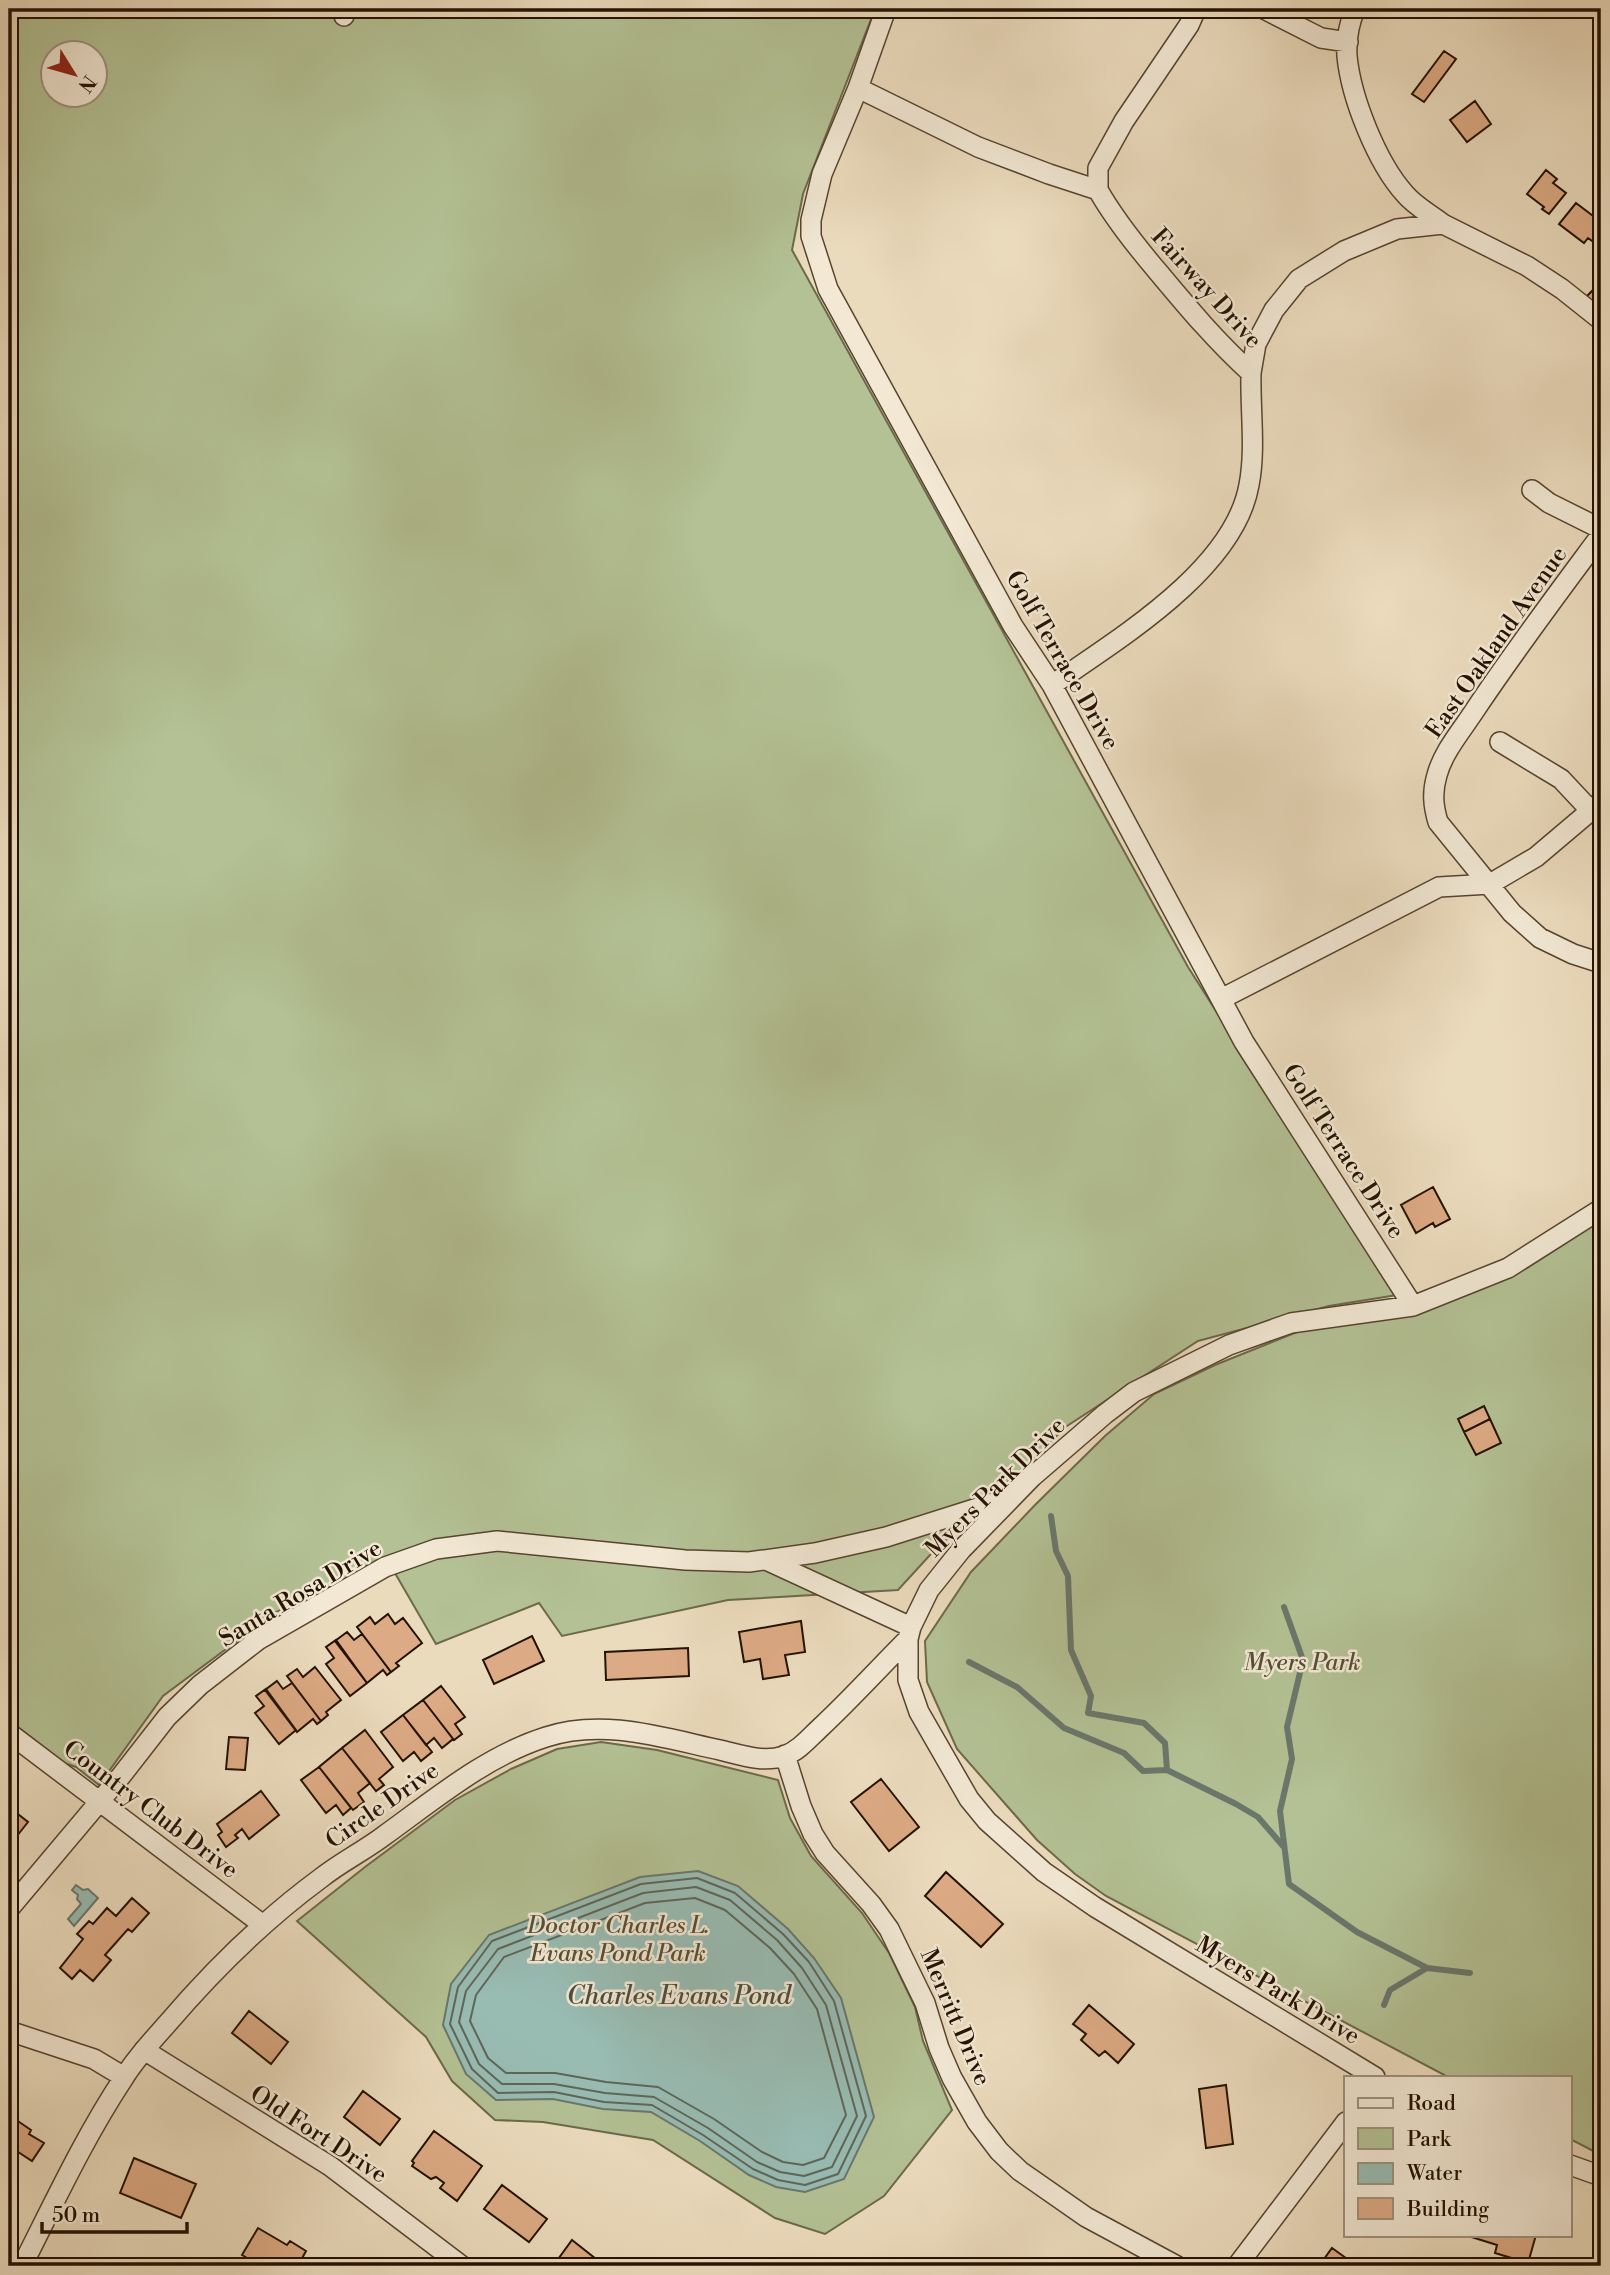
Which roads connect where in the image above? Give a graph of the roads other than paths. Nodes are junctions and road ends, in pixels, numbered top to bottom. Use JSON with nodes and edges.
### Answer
{"nodes":[{"id":1,"x":886,"y":9,"type":"edge"},
{"id":2,"x":1196,"y":9,"type":"edge"},
{"id":3,"x":1264,"y":9,"type":"edge"},
{"id":4,"x":1355,"y":9,"type":"edge"},
{"id":5,"x":1348,"y":41,"type":"junction"},
{"id":6,"x":858,"y":88,"type":"junction"},
{"id":7,"x":1098,"y":190,"type":"junction"},
{"id":8,"x":1443,"y":223,"type":"junction"},
{"id":9,"x":1601,"y":320,"type":"edge"},
{"id":10,"x":1251,"y":373,"type":"junction"},
{"id":11,"x":1532,"y":490,"type":"dead end"},
{"id":12,"x":1601,"y":529,"type":"edge"},
{"id":13,"x":1601,"y":535,"type":"edge"},
{"id":14,"x":1052,"y":685,"type":"junction"},
{"id":15,"x":1500,"y":743,"type":"dead end"},
{"id":16,"x":1596,"y":807,"type":"edge"},
{"id":17,"x":1490,"y":884,"type":"junction"},
{"id":18,"x":1601,"y":963,"type":"edge"},
{"id":19,"x":1220,"y":999,"type":"junction"},
{"id":20,"x":1601,"y":1209,"type":"edge"},
{"id":21,"x":1413,"y":1306,"type":"junction"},
{"id":22,"x":1014,"y":1496,"type":"junction"},
{"id":23,"x":765,"y":1560,"type":"junction"},
{"id":24,"x":909,"y":1633,"type":"junction"},
{"id":25,"x":9,"y":1733,"type":"edge"},
{"id":26,"x":785,"y":1755,"type":"junction"},
{"id":27,"x":99,"y":1800,"type":"junction"},
{"id":28,"x":9,"y":1909,"type":"edge"},
{"id":29,"x":263,"y":1925,"type":"junction"},
{"id":30,"x":9,"y":2031,"type":"edge"},
{"id":31,"x":144,"y":2050,"type":"junction"},
{"id":32,"x":1373,"y":2076,"type":"edge"},
{"id":33,"x":124,"y":2077,"type":"junction"},
{"id":34,"x":1344,"y":2125,"type":"edge"},
{"id":35,"x":1572,"y":2166,"type":"edge"},
{"id":36,"x":1601,"y":2176,"type":"edge"},
{"id":37,"x":22,"y":2266,"type":"edge"},
{"id":38,"x":463,"y":2266,"type":"edge"},
{"id":39,"x":1177,"y":2266,"type":"edge"},
{"id":40,"x":1237,"y":2266,"type":"edge"}],
"edges":[{"from":1,"to":6,"type":"street","name":"Golf Terrace Drive"},
{"from":2,"to":7,"type":"street"},
{"from":3,"to":5,"type":"street"},
{"from":4,"to":5,"type":"street"},
{"from":5,"to":8,"type":"street"},
{"from":6,"to":7,"type":"street"},
{"from":6,"to":14,"type":"street","name":"Golf Terrace Drive"},
{"from":7,"to":10,"type":"street","name":"Fairway Drive"},
{"from":8,"to":9,"type":"street"},
{"from":8,"to":10,"type":"street"},
{"from":10,"to":14,"type":"street","name":"Fairway Drive"},
{"from":11,"to":12,"type":"street"},
{"from":13,"to":17,"type":"street","name":"East Oakland Avenue"},
{"from":14,"to":19,"type":"street","name":"Golf Terrace Drive"},
{"from":15,"to":16,"type":"street"},
{"from":16,"to":17,"type":"street"},
{"from":17,"to":18,"type":"street","name":"East Oakland Avenue"},
{"from":17,"to":19,"type":"street"},
{"from":19,"to":21,"type":"street","name":"Golf Terrace Drive"},
{"from":20,"to":21,"type":"street","name":"Myers Park Drive"},
{"from":21,"to":22,"type":"street","name":"Myers Park Drive"},
{"from":22,"to":23,"type":"street","name":"Santa Rosa Drive"},
{"from":22,"to":24,"type":"street","name":"Myers Park Drive"},
{"from":23,"to":24,"type":"street","name":"Santa Rosa Drive"},
{"from":23,"to":27,"type":"street","name":"Santa Rosa Drive"},
{"from":24,"to":26,"type":"street"},
{"from":24,"to":32,"type":"street","name":"Myers Park Drive"},
{"from":25,"to":27,"type":"street","name":"Country Club Drive"},
{"from":26,"to":29,"type":"street","name":"Circle Drive"},
{"from":26,"to":39,"type":"street","name":"Merritt Drive"},
{"from":27,"to":28,"type":"street","name":"Santa Rosa Drive"},
{"from":27,"to":29,"type":"street","name":"Country Club Drive"},
{"from":29,"to":31,"type":"street","name":"Circle Drive"},
{"from":30,"to":33,"type":"street"},
{"from":31,"to":33,"type":"street","name":"Circle Drive"},
{"from":31,"to":38,"type":"street","name":"Old Fort Drive"},
{"from":33,"to":37,"type":"street","name":"Circle Drive"},
{"from":34,"to":40,"type":"street"},
{"from":35,"to":36,"type":"street"}]}
